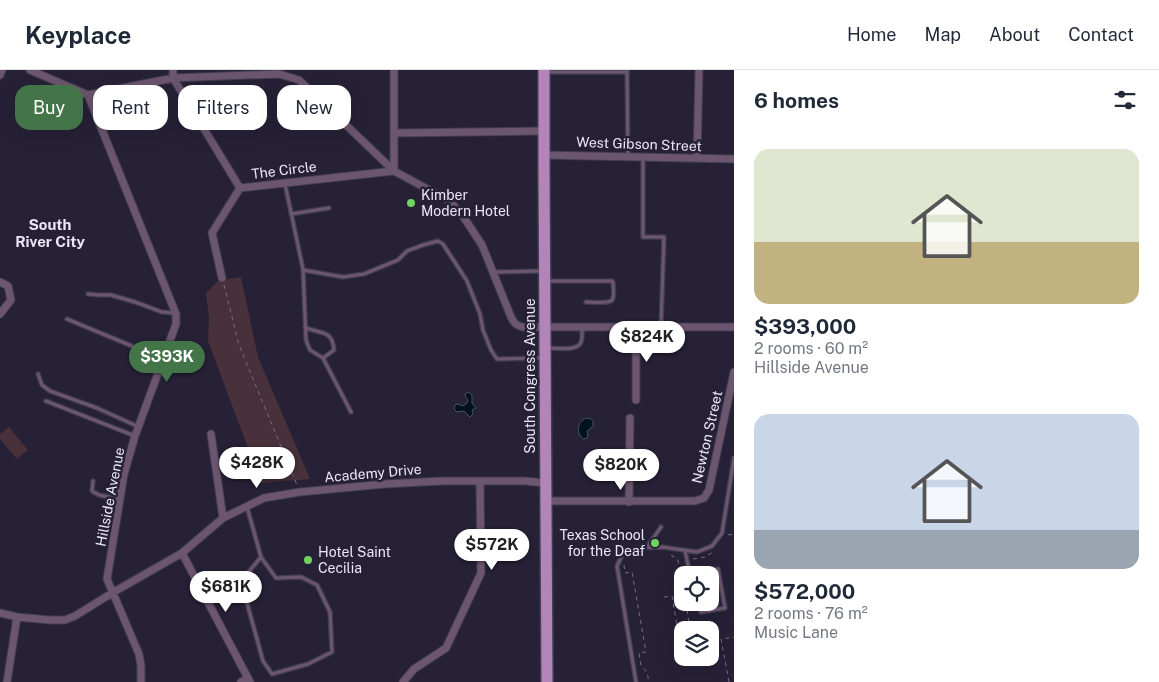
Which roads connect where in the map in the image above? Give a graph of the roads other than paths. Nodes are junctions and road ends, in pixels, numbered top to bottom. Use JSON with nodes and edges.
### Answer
{"nodes":[{"id":1,"x":2,"y":70,"type":"edge"},
{"id":2,"x":30,"y":70,"type":"edge"},
{"id":3,"x":394,"y":70,"type":"edge"},
{"id":4,"x":699,"y":70,"type":"edge"},
{"id":5,"x":544,"y":71,"type":"edge"},
{"id":6,"x":627,"y":71,"type":"edge"},
{"id":7,"x":173,"y":74,"type":"edge"},
{"id":8,"x":0,"y":75,"type":"edge"},
{"id":9,"x":88,"y":95,"type":"junction"},
{"id":10,"x":544,"y":131,"type":"junction"},
{"id":11,"x":394,"y":132,"type":"junction"},
{"id":12,"x":544,"y":155,"type":"junction"},
{"id":13,"x":628,"y":156,"type":"junction"},
{"id":14,"x":643,"y":157,"type":"junction"},
{"id":15,"x":697,"y":158,"type":"junction"},
{"id":16,"x":734,"y":159,"type":"edge"},
{"id":17,"x":394,"y":171,"type":"junction"},
{"id":18,"x":285,"y":182,"type":"junction"},
{"id":19,"x":240,"y":188,"type":"junction"},
{"id":20,"x":329,"y":208,"type":"dead end"},
{"id":21,"x":291,"y":214,"type":"junction"},
{"id":22,"x":303,"y":270,"type":"junction"},
{"id":23,"x":493,"y":272,"type":"junction"},
{"id":24,"x":544,"y":276,"type":"junction"},
{"id":25,"x":222,"y":278,"type":"road end"},
{"id":26,"x":0,"y":282,"type":"edge"},
{"id":27,"x":88,"y":294,"type":"dead end"},
{"id":28,"x":586,"y":302,"type":"dead end"},
{"id":29,"x":0,"y":314,"type":"edge"},
{"id":30,"x":176,"y":314,"type":"junction"},
{"id":31,"x":67,"y":318,"type":"dead end"},
{"id":32,"x":545,"y":327,"type":"junction"},
{"id":33,"x":582,"y":327,"type":"junction"},
{"id":34,"x":661,"y":327,"type":"junction"},
{"id":35,"x":734,"y":327,"type":"edge"},
{"id":36,"x":305,"y":328,"type":"junction"},
{"id":37,"x":636,"y":328,"type":"junction"},
{"id":38,"x":545,"y":353,"type":"junction"},
{"id":39,"x":323,"y":358,"type":"junction"},
{"id":40,"x":164,"y":359,"type":"junction"},
{"id":41,"x":734,"y":372,"type":"edge"},
{"id":42,"x":38,"y":374,"type":"dead end"},
{"id":43,"x":636,"y":400,"type":"dead end"},
{"id":44,"x":46,"y":401,"type":"dead end"},
{"id":45,"x":351,"y":412,"type":"dead end"},
{"id":46,"x":630,"y":418,"type":"dead end"},
{"id":47,"x":139,"y":427,"type":"junction"},
{"id":48,"x":211,"y":434,"type":"dead end"},
{"id":49,"x":136,"y":436,"type":"junction"},
{"id":50,"x":734,"y":458,"type":"edge"},
{"id":51,"x":93,"y":481,"type":"dead end"},
{"id":52,"x":480,"y":482,"type":"junction"},
{"id":53,"x":545,"y":483,"type":"junction"},
{"id":54,"x":120,"y":499,"type":"junction"},
{"id":55,"x":546,"y":501,"type":"junction"},
{"id":56,"x":629,"y":502,"type":"junction"},
{"id":57,"x":247,"y":506,"type":"junction"},
{"id":58,"x":223,"y":518,"type":"junction"},
{"id":59,"x":660,"y":527,"type":"dead end"},
{"id":60,"x":647,"y":548,"type":"junction"},
{"id":61,"x":685,"y":551,"type":"junction"},
{"id":62,"x":182,"y":553,"type":"junction"},
{"id":63,"x":261,"y":557,"type":"junction"},
{"id":64,"x":688,"y":566,"type":"edge"},
{"id":65,"x":719,"y":575,"type":"edge"},
{"id":66,"x":112,"y":593,"type":"junction"},
{"id":67,"x":719,"y":609,"type":"edge"},
{"id":68,"x":0,"y":613,"type":"edge"},
{"id":69,"x":18,"y":616,"type":"junction"},
{"id":70,"x":249,"y":680,"type":"edge"},
{"id":71,"x":8,"y":682,"type":"edge"},
{"id":72,"x":141,"y":682,"type":"edge"},
{"id":73,"x":241,"y":682,"type":"edge"},
{"id":74,"x":403,"y":682,"type":"edge"},
{"id":75,"x":547,"y":682,"type":"edge"},
{"id":76,"x":636,"y":682,"type":"edge"}],
"edges":[{"from":1,"to":8,"type":"street"},
{"from":2,"to":9,"type":"street"},
{"from":3,"to":11,"type":"street"},
{"from":4,"to":15,"type":"street"},
{"from":5,"to":6,"type":"lane"},
{"from":5,"to":10,"type":"main road","name":"South Congress Avenue"},
{"from":6,"to":13,"type":"lane"},
{"from":7,"to":9,"type":"street"},
{"from":7,"to":17,"type":"street"},
{"from":7,"to":19,"type":"street"},
{"from":9,"to":30,"type":"street"},
{"from":10,"to":11,"type":"street"},
{"from":10,"to":12,"type":"main road","name":"South Congress Avenue"},
{"from":11,"to":17,"type":"street"},
{"from":12,"to":13,"type":"street","name":"West Gibson Street"},
{"from":12,"to":24,"type":"main road","name":"South Congress Avenue"},
{"from":13,"to":14,"type":"street","name":"West Gibson Street"},
{"from":14,"to":15,"type":"street","name":"West Gibson Street"},
{"from":14,"to":34,"type":"lane"},
{"from":15,"to":16,"type":"street","name":"West Gibson Street"},
{"from":17,"to":18,"type":"street","name":"The Circle"},
{"from":17,"to":23,"type":"street"},
{"from":18,"to":19,"type":"street","name":"The Circle"},
{"from":18,"to":21,"type":"lane"},
{"from":19,"to":25,"type":"street","name":"The Circle"},
{"from":20,"to":21,"type":"lane"},
{"from":21,"to":22,"type":"lane"},
{"from":22,"to":36,"type":"lane"},
{"from":22,"to":38,"type":"lane"},
{"from":23,"to":24,"type":"lane"},
{"from":23,"to":32,"type":"street"},
{"from":24,"to":28,"type":"lane"},
{"from":24,"to":32,"type":"main road","name":"South Congress Avenue"},
{"from":26,"to":29,"type":"street"},
{"from":27,"to":30,"type":"lane"},
{"from":30,"to":40,"type":"street","name":"Hillside Avenue"},
{"from":31,"to":40,"type":"lane"},
{"from":32,"to":33,"type":"street"},
{"from":32,"to":38,"type":"main road","name":"South Congress Avenue"},
{"from":33,"to":37,"type":"street"},
{"from":33,"to":38,"type":"lane"},
{"from":34,"to":35,"type":"street"},
{"from":34,"to":37,"type":"street"},
{"from":36,"to":39,"type":"lane"},
{"from":36,"to":39,"type":"lane"},
{"from":37,"to":43,"type":"street"},
{"from":38,"to":53,"type":"main road","name":"South Congress Avenue"},
{"from":39,"to":45,"type":"lane"},
{"from":40,"to":47,"type":"street","name":"Hillside Avenue"},
{"from":41,"to":56,"type":"street","name":"Newton Street"},
{"from":42,"to":47,"type":"lane"},
{"from":44,"to":49,"type":"lane"},
{"from":46,"to":56,"type":"street"},
{"from":47,"to":49,"type":"street","name":"Hillside Avenue"},
{"from":48,"to":58,"type":"street"},
{"from":49,"to":54,"type":"street","name":"Hillside Avenue"},
{"from":50,"to":61,"type":"lane"},
{"from":51,"to":54,"type":"lane"},
{"from":52,"to":53,"type":"street","name":"Academy Drive"},
{"from":52,"to":57,"type":"street","name":"Academy Drive"},
{"from":52,"to":74,"type":"street"},
{"from":53,"to":55,"type":"main road","name":"South Congress Avenue"},
{"from":54,"to":66,"type":"street","name":"Hillside Avenue"},
{"from":55,"to":56,"type":"street"},
{"from":55,"to":75,"type":"main road","name":"South Congress Avenue"},
{"from":57,"to":58,"type":"street","name":"Academy Drive"},
{"from":57,"to":63,"type":"lane"},
{"from":58,"to":62,"type":"street","name":"Academy Drive"},
{"from":59,"to":60,"type":"lane"},
{"from":60,"to":61,"type":"lane"},
{"from":60,"to":76,"type":"lane"},
{"from":61,"to":64,"type":"lane"},
{"from":62,"to":66,"type":"street","name":"Academy Drive"},
{"from":62,"to":70,"type":"street"},
{"from":63,"to":63,"type":"lane"},
{"from":65,"to":67,"type":"lane"},
{"from":66,"to":69,"type":"street","name":"Academy Drive"},
{"from":66,"to":72,"type":"street","name":"Hillside Avenue"},
{"from":68,"to":69,"type":"street","name":"Academy Drive"},
{"from":69,"to":71,"type":"street"},
{"from":70,"to":73,"type":"street"}]}
